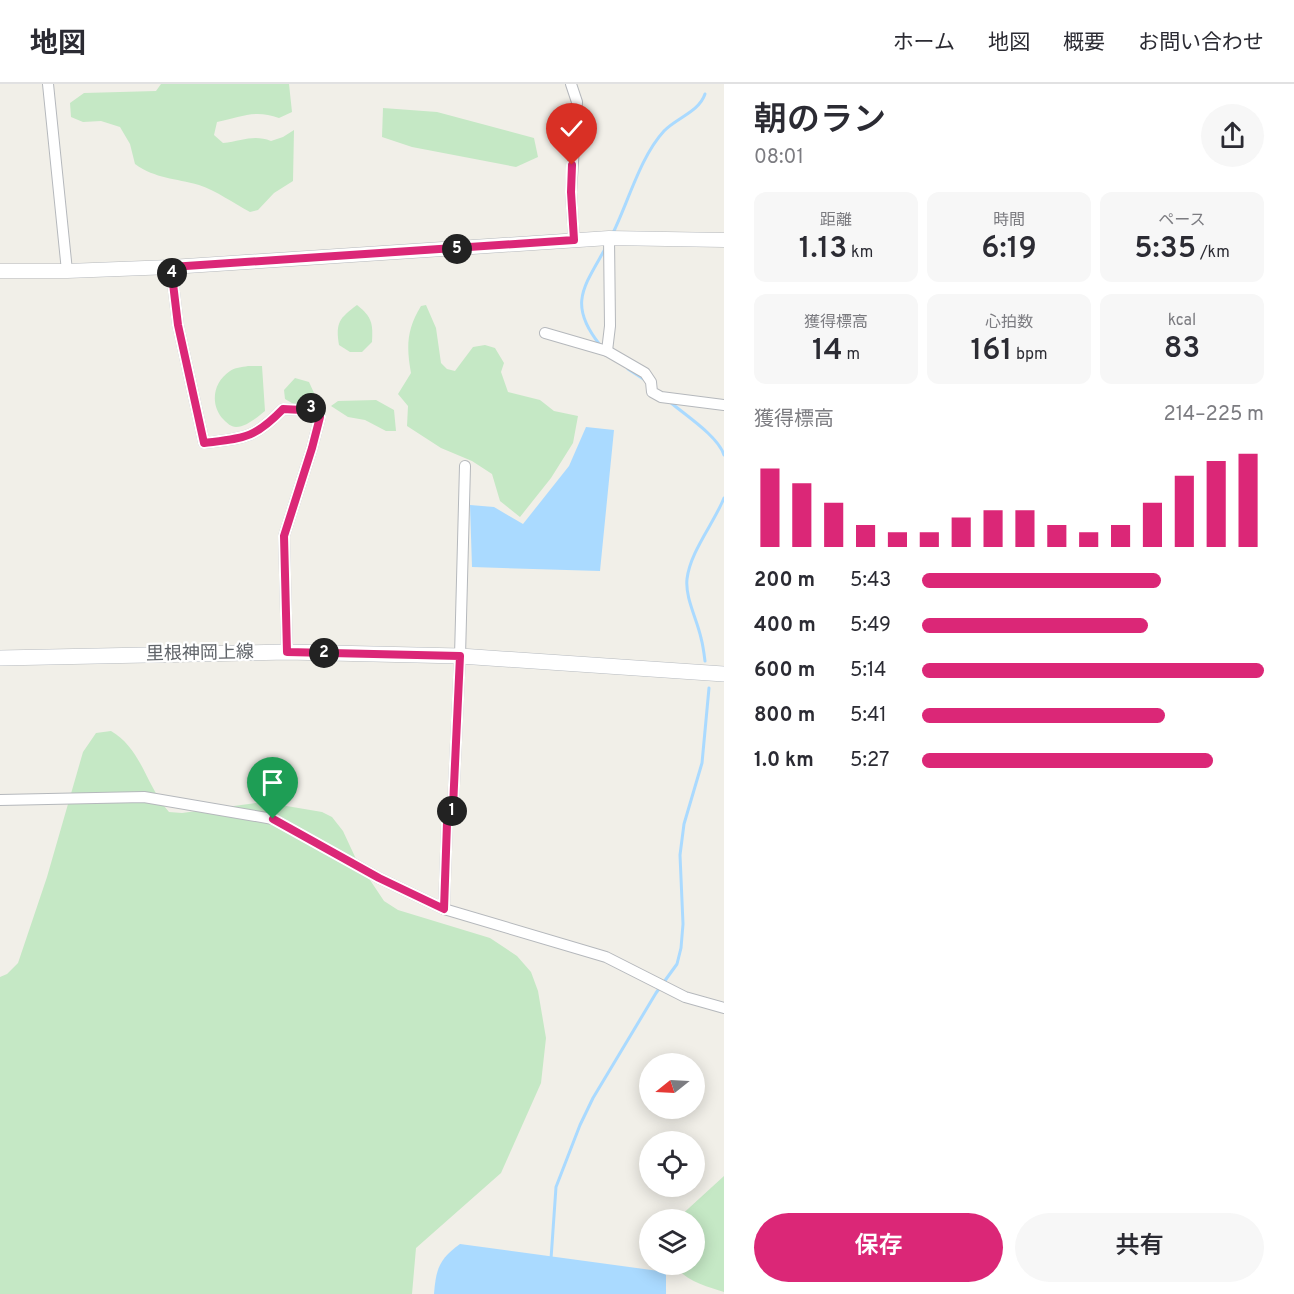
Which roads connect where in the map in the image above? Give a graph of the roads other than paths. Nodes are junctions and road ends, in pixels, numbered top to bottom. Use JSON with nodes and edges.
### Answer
{"nodes":[{"id":1,"x":48,"y":84,"type":"edge"},
{"id":2,"x":571,"y":84,"type":"edge"},
{"id":3,"x":609,"y":238,"type":"junction"},
{"id":4,"x":574,"y":240,"type":"junction"},
{"id":5,"x":724,"y":240,"type":"edge"},
{"id":6,"x":171,"y":267,"type":"junction"},
{"id":7,"x":0,"y":271,"type":"edge"},
{"id":8,"x":67,"y":271,"type":"junction"},
{"id":9,"x":545,"y":333,"type":"dead end"},
{"id":10,"x":607,"y":351,"type":"junction"},
{"id":11,"x":724,"y":405,"type":"edge"},
{"id":12,"x":465,"y":466,"type":"dead end"},
{"id":13,"x":287,"y":652,"type":"junction"},
{"id":14,"x":460,"y":656,"type":"junction"},
{"id":15,"x":0,"y":658,"type":"edge"},
{"id":16,"x":724,"y":674,"type":"edge"},
{"id":17,"x":0,"y":800,"type":"edge"},
{"id":18,"x":444,"y":909,"type":"junction"},
{"id":19,"x":724,"y":1008,"type":"edge"}],
"edges":[{"from":1,"to":8,"type":"street"},
{"from":2,"to":4,"type":"street"},
{"from":3,"to":4,"type":"street"},
{"from":3,"to":5,"type":"street"},
{"from":3,"to":10,"type":"street"},
{"from":4,"to":6,"type":"street"},
{"from":6,"to":8,"type":"street"},
{"from":6,"to":13,"type":"street"},
{"from":7,"to":8,"type":"street"},
{"from":9,"to":10,"type":"street"},
{"from":10,"to":11,"type":"street"},
{"from":12,"to":14,"type":"street"},
{"from":13,"to":14,"type":"main road","name":"里根神岡上線"},
{"from":13,"to":15,"type":"main road","name":"里根神岡上線"},
{"from":14,"to":16,"type":"main road","name":"里根神岡上線"},
{"from":14,"to":18,"type":"street"},
{"from":17,"to":18,"type":"street"},
{"from":18,"to":19,"type":"street"}]}
